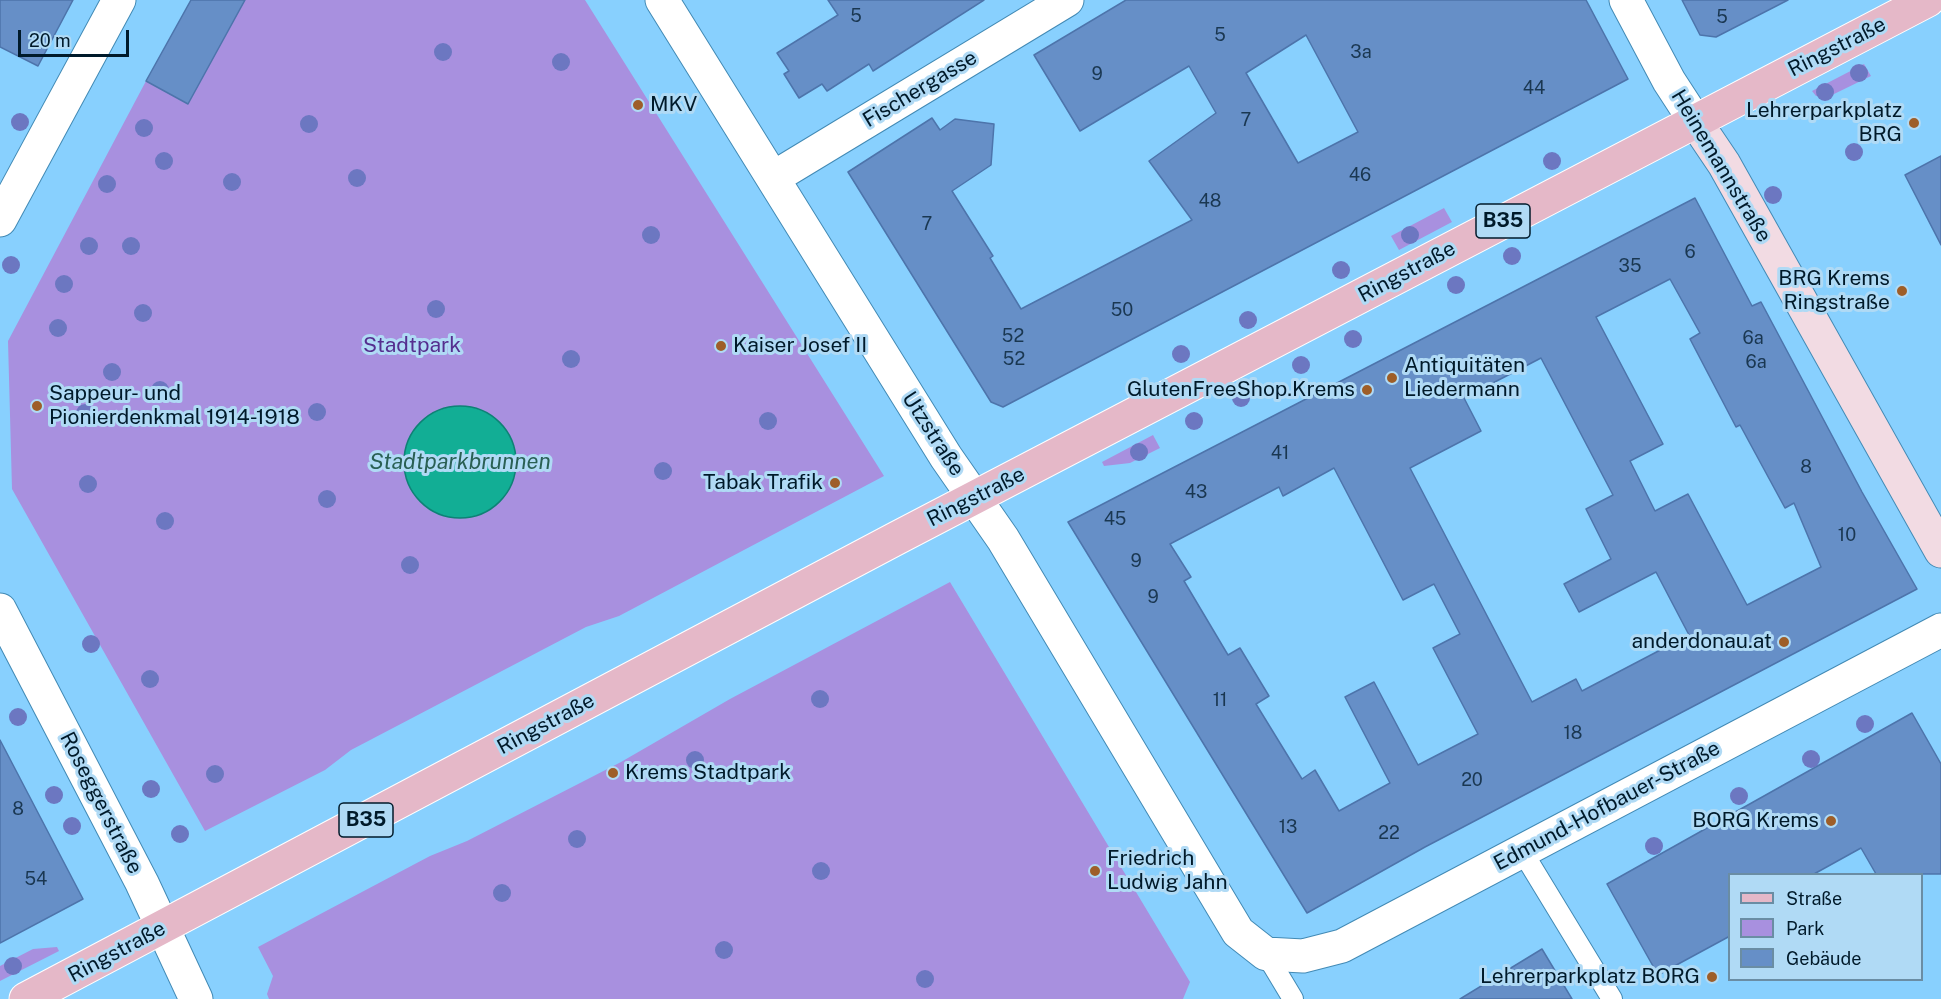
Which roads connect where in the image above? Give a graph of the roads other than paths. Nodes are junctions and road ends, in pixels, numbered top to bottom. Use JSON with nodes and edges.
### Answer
{"nodes":[{"id":1,"x":120,"y":0,"type":"edge"},
{"id":2,"x":662,"y":0,"type":"edge"},
{"id":3,"x":1067,"y":0,"type":"edge"},
{"id":4,"x":1626,"y":0,"type":"edge"},
{"id":5,"x":1928,"y":0,"type":"edge"},
{"id":6,"x":1695,"y":121,"type":"junction"},
{"id":7,"x":773,"y":178,"type":"junction"},
{"id":8,"x":0,"y":220,"type":"edge"},
{"id":9,"x":974,"y":497,"type":"junction"},
{"id":10,"x":1941,"y":551,"type":"edge"},
{"id":11,"x":0,"y":610,"type":"edge"},
{"id":12,"x":1941,"y":630,"type":"edge"},
{"id":13,"x":1522,"y":851,"type":"junction"},
{"id":14,"x":162,"y":928,"type":"junction"},
{"id":15,"x":1266,"y":954,"type":"junction"},
{"id":16,"x":26,"y":999,"type":"edge"},
{"id":17,"x":196,"y":999,"type":"edge"},
{"id":18,"x":1293,"y":999,"type":"edge"},
{"id":19,"x":1612,"y":999,"type":"edge"}],
"edges":[{"from":1,"to":8,"type":"street"},
{"from":2,"to":7,"type":"street","name":"Utzstraße"},
{"from":3,"to":7,"type":"street","name":"Fischergasse"},
{"from":4,"to":6,"type":"street","name":"Heinemannstraße"},
{"from":5,"to":6,"type":"main road","name":"Ringstraße","number":"B35"},
{"from":6,"to":9,"type":"main road","name":"Ringstraße","number":"B35"},
{"from":6,"to":10,"type":"street","name":"Heinemannstraße"},
{"from":7,"to":9,"type":"street","name":"Utzstraße"},
{"from":9,"to":14,"type":"main road","name":"Ringstraße","number":"B35"},
{"from":9,"to":15,"type":"street","name":"Utzstraße"},
{"from":11,"to":14,"type":"street","name":"Roseggerstraße"},
{"from":12,"to":13,"type":"street","name":"Edmund-Hofbauer-Straße"},
{"from":13,"to":15,"type":"street","name":"Edmund-Hofbauer-Straße"},
{"from":13,"to":19,"type":"lane"},
{"from":14,"to":16,"type":"main road","name":"Ringstraße","number":"B35"},
{"from":14,"to":17,"type":"street","name":"Roseggerstraße"},
{"from":15,"to":18,"type":"lane"}]}
